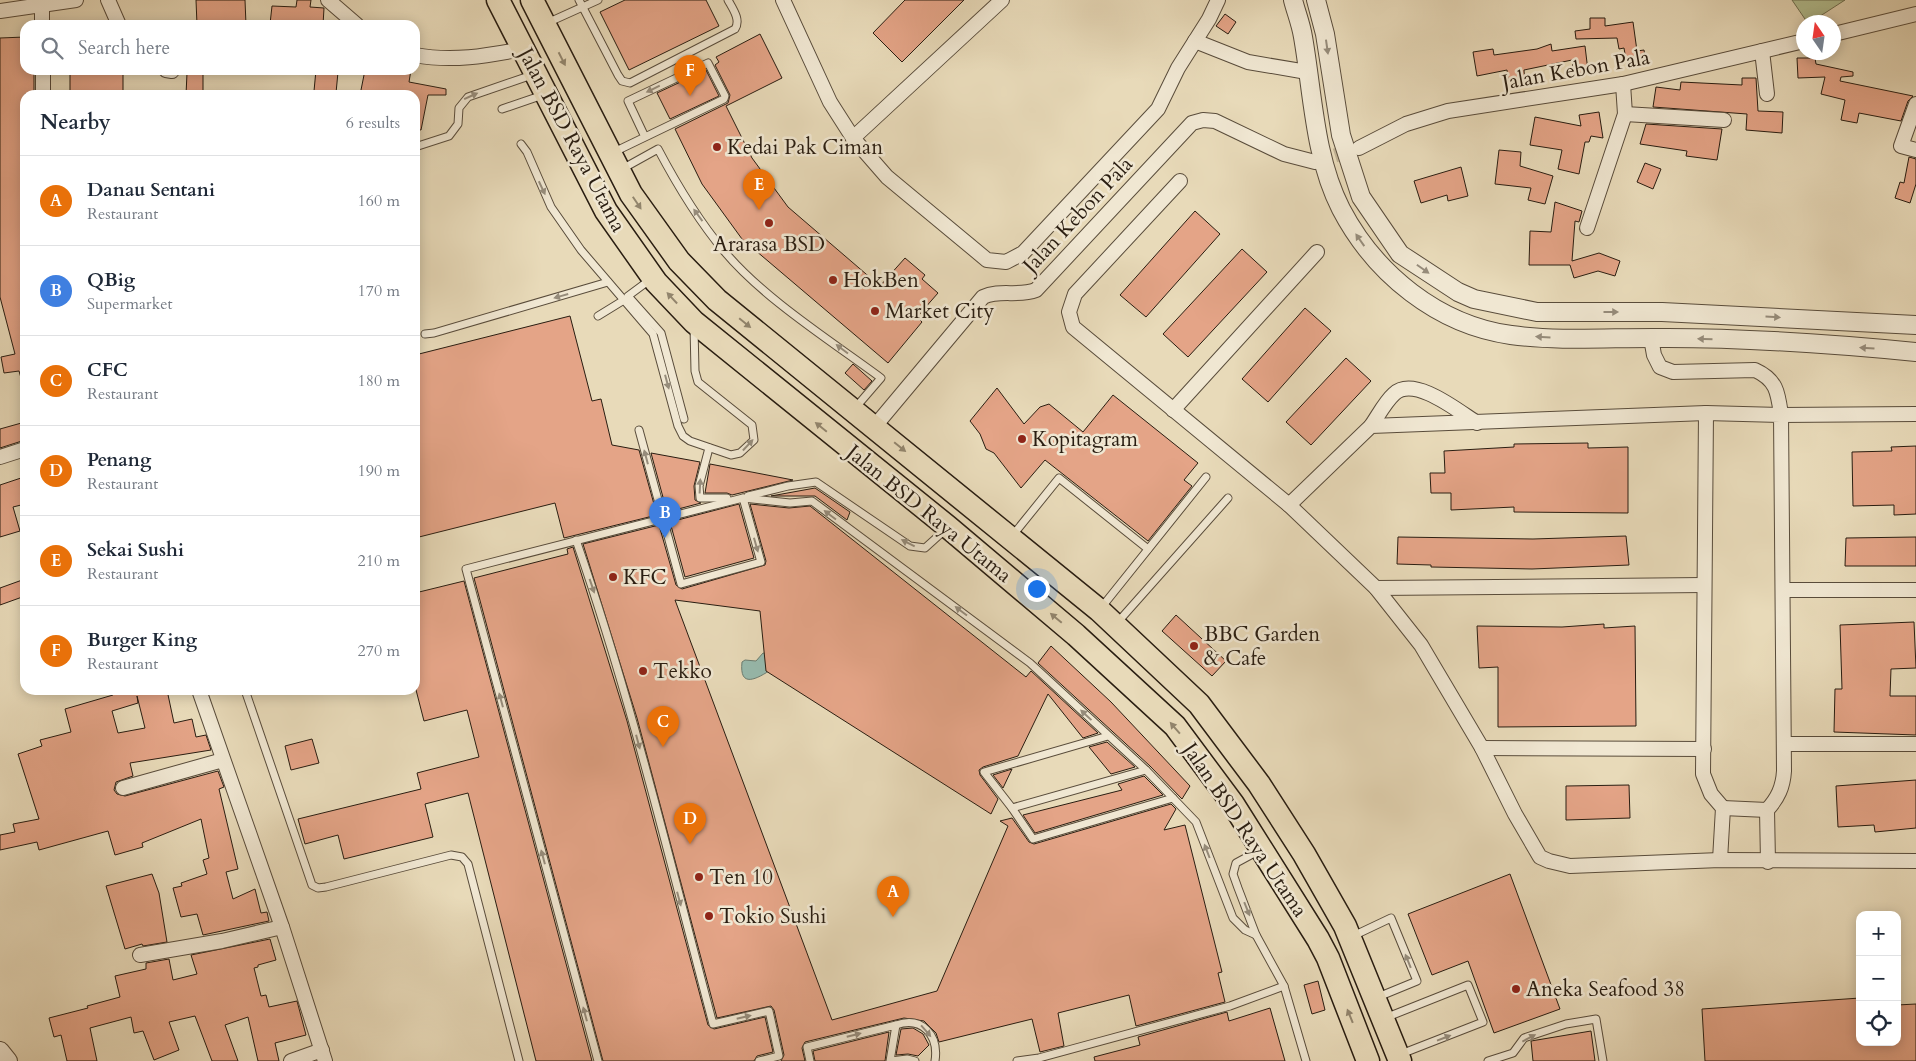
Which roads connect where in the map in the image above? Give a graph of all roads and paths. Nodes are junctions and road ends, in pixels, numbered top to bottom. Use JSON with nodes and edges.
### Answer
{"nodes":[{"id":1,"x":76,"y":0,"type":"edge"},
{"id":2,"x":108,"y":0,"type":"edge"},
{"id":3,"x":328,"y":0,"type":"edge"},
{"id":4,"x":498,"y":0,"type":"edge"},
{"id":5,"x":532,"y":0,"type":"edge"},
{"id":6,"x":579,"y":0,"type":"edge"},
{"id":7,"x":598,"y":0,"type":"edge"},
{"id":8,"x":728,"y":0,"type":"edge"},
{"id":9,"x":783,"y":0,"type":"edge"},
{"id":10,"x":1002,"y":0,"type":"edge"},
{"id":11,"x":1218,"y":0,"type":"edge"},
{"id":12,"x":1293,"y":0,"type":"edge"},
{"id":13,"x":1316,"y":0,"type":"edge"},
{"id":14,"x":42,"y":2,"type":"edge"},
{"id":15,"x":583,"y":7,"type":"junction"},
{"id":16,"x":0,"y":12,"type":"edge"},
{"id":17,"x":1916,"y":14,"type":"edge"},
{"id":18,"x":42,"y":20,"type":"edge"},
{"id":19,"x":117,"y":20,"type":"edge"},
{"id":20,"x":351,"y":20,"type":"edge"},
{"id":21,"x":544,"y":24,"type":"junction"},
{"id":22,"x":1841,"y":32,"type":"edge"},
{"id":23,"x":1195,"y":41,"type":"junction"},
{"id":24,"x":1796,"y":43,"type":"edge"},
{"id":25,"x":523,"y":49,"type":"junction"},
{"id":26,"x":1762,"y":51,"type":"junction"},
{"id":27,"x":420,"y":56,"type":"edge"},
{"id":28,"x":1307,"y":72,"type":"junction"},
{"id":29,"x":43,"y":75,"type":"edge"},
{"id":30,"x":541,"y":84,"type":"junction"},
{"id":31,"x":1624,"y":84,"type":"junction"},
{"id":32,"x":43,"y":90,"type":"edge"},
{"id":33,"x":1767,"y":94,"type":"dead end"},
{"id":34,"x":1916,"y":104,"type":"edge"},
{"id":35,"x":502,"y":109,"type":"dead end"},
{"id":36,"x":1625,"y":114,"type":"junction"},
{"id":37,"x":1724,"y":120,"type":"dead end"},
{"id":38,"x":645,"y":137,"type":"junction"},
{"id":39,"x":852,"y":138,"type":"junction"},
{"id":40,"x":521,"y":144,"type":"dead end"},
{"id":41,"x":420,"y":145,"type":"edge"},
{"id":42,"x":1359,"y":148,"type":"tunnel mouth"},
{"id":43,"x":1916,"y":150,"type":"edge"},
{"id":44,"x":615,"y":162,"type":"junction"},
{"id":45,"x":1315,"y":162,"type":"tunnel mouth"},
{"id":46,"x":1180,"y":181,"type":"dead end"},
{"id":47,"x":1587,"y":228,"type":"dead end"},
{"id":48,"x":1317,"y":252,"type":"dead end"},
{"id":49,"x":1400,"y":254,"type":"junction"},
{"id":50,"x":1383,"y":269,"type":"junction"},
{"id":51,"x":653,"y":277,"type":"junction"},
{"id":52,"x":608,"y":282,"type":"junction"},
{"id":53,"x":624,"y":300,"type":"junction"},
{"id":54,"x":598,"y":316,"type":"dead end"},
{"id":55,"x":694,"y":322,"type":"junction"},
{"id":56,"x":1916,"y":325,"type":"edge"},
{"id":57,"x":425,"y":334,"type":"dead end"},
{"id":58,"x":1651,"y":338,"type":"junction"},
{"id":59,"x":1916,"y":352,"type":"edge"},
{"id":60,"x":783,"y":354,"type":"junction"},
{"id":61,"x":765,"y":381,"type":"junction"},
{"id":62,"x":854,"y":410,"type":"junction"},
{"id":63,"x":1173,"y":410,"type":"junction"},
{"id":64,"x":1706,"y":413,"type":"junction"},
{"id":65,"x":1916,"y":414,"type":"edge"},
{"id":66,"x":1781,"y":415,"type":"junction"},
{"id":67,"x":684,"y":420,"type":"dead end"},
{"id":68,"x":1478,"y":423,"type":"junction"},
{"id":69,"x":875,"y":426,"type":"junction"},
{"id":70,"x":1371,"y":426,"type":"junction"},
{"id":71,"x":639,"y":430,"type":"dead end"},
{"id":72,"x":709,"y":448,"type":"junction"},
{"id":73,"x":20,"y":451,"type":"edge"},
{"id":74,"x":0,"y":457,"type":"edge"},
{"id":75,"x":1206,"y":478,"type":"dead end"},
{"id":76,"x":743,"y":498,"type":"junction"},
{"id":77,"x":1228,"y":498,"type":"dead end"},
{"id":78,"x":1289,"y":505,"type":"junction"},
{"id":79,"x":663,"y":518,"type":"junction"},
{"id":80,"x":948,"y":527,"type":"junction"},
{"id":81,"x":1011,"y":538,"type":"junction"},
{"id":82,"x":576,"y":540,"type":"junction"},
{"id":83,"x":1148,"y":549,"type":"junction"},
{"id":84,"x":1704,"y":585,"type":"junction"},
{"id":85,"x":1376,"y":588,"type":"junction"},
{"id":86,"x":1783,"y":590,"type":"junction"},
{"id":87,"x":1916,"y":590,"type":"edge"},
{"id":88,"x":1099,"y":610,"type":"junction"},
{"id":89,"x":1116,"y":626,"type":"junction"},
{"id":90,"x":201,"y":695,"type":"edge"},
{"id":91,"x":247,"y":695,"type":"edge"},
{"id":92,"x":1108,"y":736,"type":"junction"},
{"id":93,"x":1784,"y":744,"type":"junction"},
{"id":94,"x":1916,"y":744,"type":"edge"},
{"id":95,"x":1482,"y":748,"type":"junction"},
{"id":96,"x":1704,"y":749,"type":"junction"},
{"id":97,"x":223,"y":760,"type":"junction"},
{"id":98,"x":1146,"y":770,"type":"junction"},
{"id":99,"x":123,"y":788,"type":"dead end"},
{"id":100,"x":1173,"y":798,"type":"junction"},
{"id":101,"x":1012,"y":808,"type":"junction"},
{"id":102,"x":1723,"y":808,"type":"junction"},
{"id":103,"x":1767,"y":810,"type":"junction"},
{"id":104,"x":1262,"y":849,"type":"junction"},
{"id":105,"x":1720,"y":860,"type":"junction"},
{"id":106,"x":1916,"y":861,"type":"edge"},
{"id":107,"x":1768,"y":862,"type":"junction"},
{"id":108,"x":282,"y":927,"type":"junction"},
{"id":109,"x":1256,"y":935,"type":"junction"},
{"id":110,"x":1350,"y":937,"type":"junction"},
{"id":111,"x":140,"y":956,"type":"dead end"},
{"id":112,"x":1284,"y":986,"type":"junction"},
{"id":113,"x":1379,"y":1008,"type":"junction"},
{"id":114,"x":896,"y":1024,"type":"junction"},
{"id":115,"x":0,"y":1051,"type":"edge"},
{"id":116,"x":324,"y":1056,"type":"edge"},
{"id":117,"x":1399,"y":1058,"type":"edge"},
{"id":118,"x":8,"y":1061,"type":"edge"},
{"id":119,"x":291,"y":1061,"type":"edge"},
{"id":120,"x":519,"y":1061,"type":"edge"},
{"id":121,"x":598,"y":1061,"type":"edge"},
{"id":122,"x":759,"y":1061,"type":"edge"},
{"id":123,"x":810,"y":1061,"type":"edge"},
{"id":124,"x":890,"y":1061,"type":"edge"},
{"id":125,"x":915,"y":1061,"type":"edge"},
{"id":126,"x":934,"y":1061,"type":"edge"},
{"id":127,"x":1016,"y":1061,"type":"edge"},
{"id":128,"x":1306,"y":1061,"type":"edge"},
{"id":129,"x":1368,"y":1061,"type":"edge"},
{"id":130,"x":1488,"y":1061,"type":"edge"},
{"id":131,"x":1603,"y":1061,"type":"edge"}],
"edges":[{"from":1,"to":14,"type":"street"},
{"from":2,"to":19,"type":"street"},
{"from":3,"to":20,"type":"street"},
{"from":4,"to":25,"type":"main road","name":"Jalan BSD Raya Utama"},
{"from":5,"to":21,"type":"main road","name":"Jalan BSD Raya Utama"},
{"from":6,"to":15,"type":"lane"},
{"from":7,"to":15,"type":"lane"},
{"from":8,"to":15,"type":"lane"},
{"from":9,"to":39,"type":"street"},
{"from":10,"to":39,"type":"street"},
{"from":11,"to":23,"type":"street"},
{"from":12,"to":28,"type":"street"},
{"from":13,"to":49,"type":"street","one_way":true},
{"from":14,"to":16,"type":"street"},
{"from":14,"to":18,"type":"street"},
{"from":15,"to":21,"type":"lane"},
{"from":17,"to":22,"type":"street"},
{"from":21,"to":44,"type":"main road","name":"Jalan BSD Raya Utama","one_way":true},
{"from":23,"to":28,"type":"street"},
{"from":23,"to":39,"type":"street"},
{"from":24,"to":26,"type":"street","name":"Jalan Kebon Pala"},
{"from":25,"to":27,"type":"street"},
{"from":25,"to":30,"type":"main road","name":"Jalan BSD Raya Utama"},
{"from":26,"to":31,"type":"street","name":"Jalan Kebon Pala"},
{"from":26,"to":33,"type":"street"},
{"from":50,"to":28,"type":"street","one_way":true},
{"from":29,"to":32,"type":"street"},
{"from":30,"to":35,"type":"lane"},
{"from":41,"to":30,"type":"lane","one_way":true},
{"from":30,"to":51,"type":"main road","name":"Jalan BSD Raya Utama"},
{"from":31,"to":36,"type":"street"},
{"from":31,"to":42,"type":"street","name":"Jalan Kebon Pala"},
{"from":34,"to":43,"type":"street"},
{"from":36,"to":37,"type":"street"},
{"from":36,"to":47,"type":"street"},
{"from":38,"to":38,"type":"lane","one_way":true},
{"from":38,"to":44,"type":"lane"},
{"from":40,"to":52,"type":"lane","one_way":true},
{"from":44,"to":60,"type":"main road","name":"Jalan BSD Raya Utama","one_way":true},
{"from":62,"to":44,"type":"lane","one_way":true},
{"from":45,"to":69,"type":"street","name":"Jalan Kebon Pala"},
{"from":46,"to":63,"type":"street"},
{"from":48,"to":63,"type":"street"},
{"from":49,"to":50,"type":"street"},
{"from":49,"to":56,"type":"street","one_way":true},
{"from":58,"to":50,"type":"street","one_way":true},
{"from":55,"to":51,"type":"main road","name":"Jalan BSD Raya Utama","one_way":true},
{"from":51,"to":67,"type":"lane"},
{"from":52,"to":53,"type":"lane"},
{"from":52,"to":57,"type":"lane","one_way":true},
{"from":53,"to":54,"type":"lane"},
{"from":53,"to":72,"type":"lane","one_way":true},
{"from":55,"to":61,"type":"main road","name":"Jalan BSD Raya Utama"},
{"from":72,"to":55,"type":"lane","one_way":true},
{"from":59,"to":58,"type":"street","one_way":true},
{"from":58,"to":66,"type":"street"},
{"from":60,"to":61,"type":"main road"},
{"from":60,"to":62,"type":"main road","name":"Jalan BSD Raya Utama"},
{"from":80,"to":61,"type":"main road","name":"Jalan BSD Raya Utama","one_way":true},
{"from":62,"to":69,"type":"main road","name":"Jalan BSD Raya Utama"},
{"from":63,"to":78,"type":"street"},
{"from":64,"to":66,"type":"street"},
{"from":64,"to":68,"type":"street"},
{"from":64,"to":84,"type":"street"},
{"from":65,"to":66,"type":"street"},
{"from":66,"to":86,"type":"street"},
{"from":68,"to":70,"type":"street"},
{"from":68,"to":70,"type":"street"},
{"from":69,"to":81,"type":"main road","name":"Jalan BSD Raya Utama","one_way":true},
{"from":70,"to":78,"type":"street"},
{"from":79,"to":71,"type":"lane","one_way":true},
{"from":76,"to":72,"type":"lane","one_way":true},
{"from":73,"to":74,"type":"street"},
{"from":75,"to":83,"type":"lane"},
{"from":76,"to":79,"type":"lane"},
{"from":76,"to":79,"type":"lane","one_way":true},
{"from":80,"to":76,"type":"lane","one_way":true},
{"from":92,"to":76,"type":"lane","one_way":true},
{"from":77,"to":89,"type":"lane"},
{"from":78,"to":85,"type":"street"},
{"from":79,"to":82,"type":"lane"},
{"from":104,"to":80,"type":"main road","name":"Jalan BSD Raya Utama","one_way":true},
{"from":81,"to":83,"type":"lane"},
{"from":81,"to":88,"type":"main road","name":"Jalan BSD Raya Utama"},
{"from":121,"to":82,"type":"lane","one_way":true},
{"from":82,"to":122,"type":"lane","one_way":true},
{"from":83,"to":88,"type":"lane"},
{"from":84,"to":85,"type":"street"},
{"from":84,"to":96,"type":"street"},
{"from":85,"to":95,"type":"street"},
{"from":86,"to":87,"type":"street"},
{"from":86,"to":93,"type":"street"},
{"from":88,"to":89,"type":"main road","name":"Jalan BSD Raya Utama"},
{"from":89,"to":110,"type":"main road","name":"Jalan BSD Raya Utama"},
{"from":90,"to":97,"type":"street"},
{"from":91,"to":120,"type":"lane"},
{"from":92,"to":98,"type":"lane"},
{"from":92,"to":101,"type":"lane"},
{"from":93,"to":94,"type":"street"},
{"from":93,"to":103,"type":"street"},
{"from":95,"to":96,"type":"street"},
{"from":95,"to":105,"type":"street"},
{"from":96,"to":102,"type":"street"},
{"from":97,"to":99,"type":"street"},
{"from":97,"to":108,"type":"street"},
{"from":98,"to":100,"type":"lane"},
{"from":98,"to":101,"type":"lane"},
{"from":100,"to":101,"type":"lane"},
{"from":109,"to":100,"type":"lane","one_way":true},
{"from":102,"to":103,"type":"street"},
{"from":102,"to":105,"type":"street"},
{"from":103,"to":107,"type":"street"},
{"from":104,"to":109,"type":"lane","one_way":true},
{"from":129,"to":104,"type":"main road","name":"Jalan BSD Raya Utama","one_way":true},
{"from":105,"to":107,"type":"street"},
{"from":106,"to":107,"type":"street"},
{"from":108,"to":111,"type":"street"},
{"from":108,"to":116,"type":"street"},
{"from":109,"to":112,"type":"lane"},
{"from":110,"to":113,"type":"main road","name":"Jalan BSD Raya Utama"},
{"from":113,"to":110,"type":"lane","one_way":true},
{"from":112,"to":127,"type":"lane"},
{"from":112,"to":128,"type":"lane"},
{"from":113,"to":117,"type":"main road","name":"Jalan BSD Raya Utama"},
{"from":117,"to":113,"type":"lane","one_way":true},
{"from":123,"to":114,"type":"lane","one_way":true},
{"from":114,"to":124,"type":"lane"},
{"from":114,"to":126,"type":"lane","one_way":true},
{"from":115,"to":118,"type":"street"},
{"from":116,"to":119,"type":"street"},
{"from":124,"to":125,"type":"lane"},
{"from":130,"to":131,"type":"lane","one_way":true}]}
